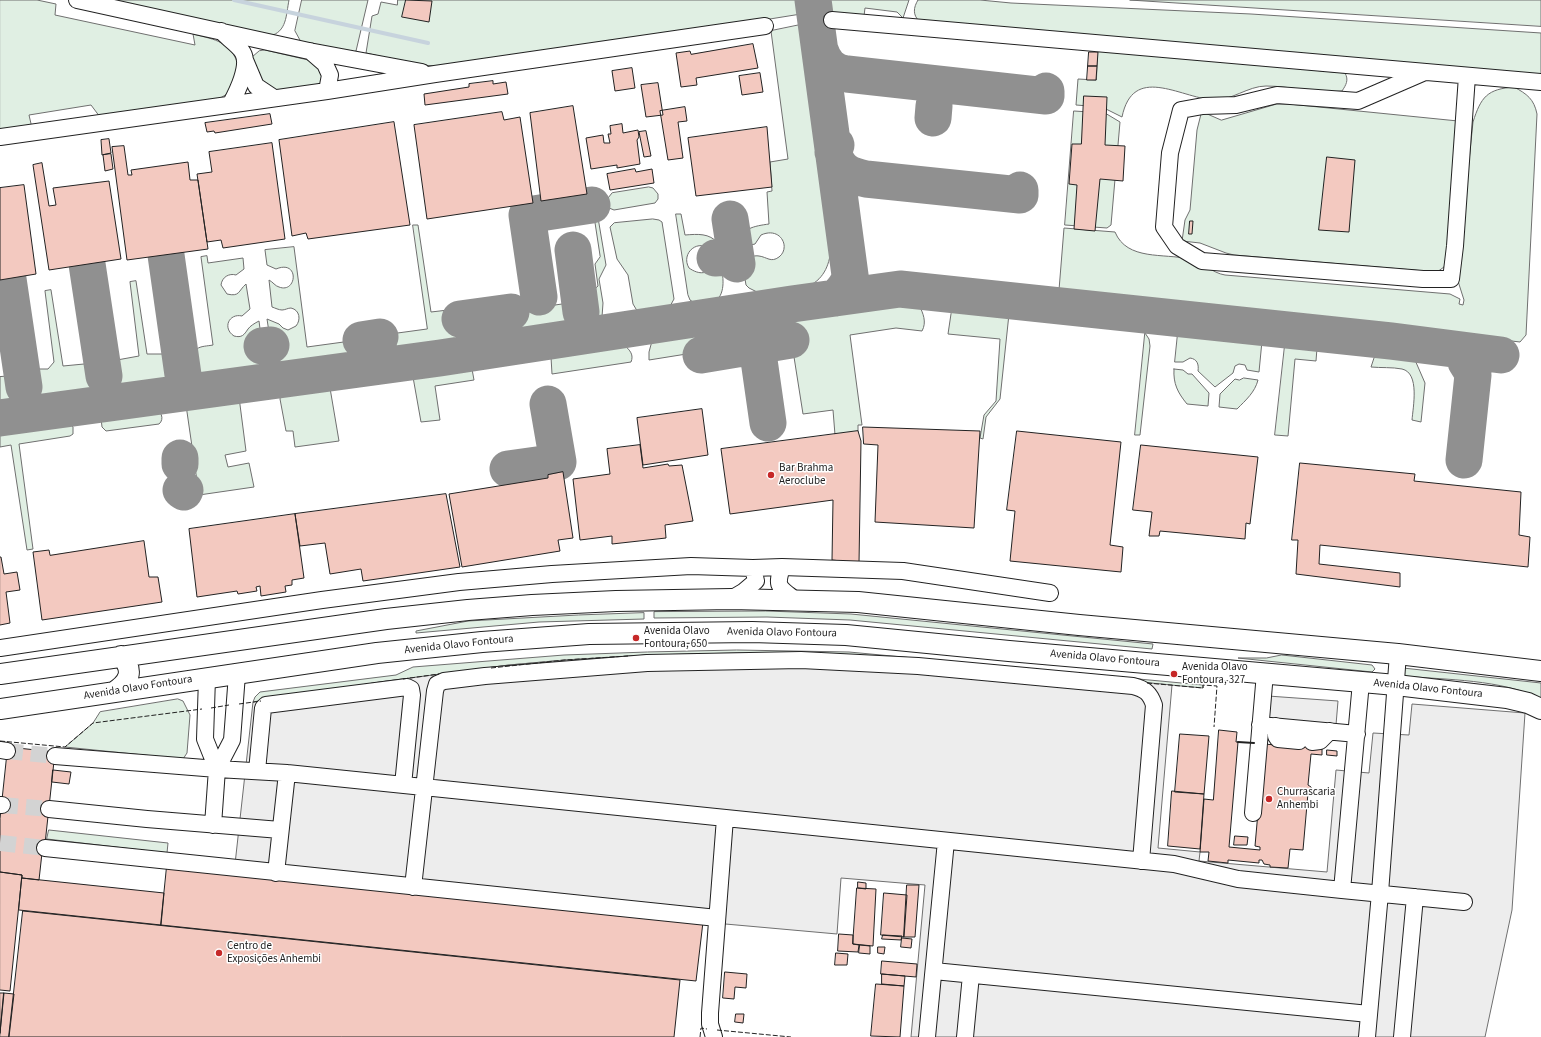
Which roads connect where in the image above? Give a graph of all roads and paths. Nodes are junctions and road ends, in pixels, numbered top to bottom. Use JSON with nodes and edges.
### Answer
{"nodes":[{"id":1,"x":77,"y":0,"type":"edge"},
{"id":2,"x":832,"y":20,"type":"dead end"},
{"id":3,"x":765,"y":26,"type":"dead end"},
{"id":4,"x":221,"y":31,"type":"junction"},
{"id":5,"x":309,"y":51,"type":"junction"},
{"id":6,"x":245,"y":60,"type":"junction"},
{"id":7,"x":1425,"y":72,"type":"junction"},
{"id":8,"x":435,"y":74,"type":"junction"},
{"id":9,"x":1467,"y":76,"type":"junction"},
{"id":10,"x":1541,"y":82,"type":"edge"},
{"id":11,"x":327,"y":91,"type":"junction"},
{"id":12,"x":274,"y":98,"type":"junction"},
{"id":13,"x":231,"y":103,"type":"junction"},
{"id":14,"x":0,"y":137,"type":"edge"},
{"id":15,"x":782,"y":567,"type":"junction"},
{"id":16,"x":753,"y":568,"type":"junction"},
{"id":17,"x":1050,"y":593,"type":"dead end"},
{"id":18,"x":731,"y":599,"type":"junction"},
{"id":19,"x":794,"y":599,"type":"junction"},
{"id":20,"x":1202,"y":636,"type":"junction"},
{"id":21,"x":1245,"y":640,"type":"junction"},
{"id":22,"x":0,"y":648,"type":"edge"},
{"id":23,"x":173,"y":649,"type":"junction"},
{"id":24,"x":1398,"y":654,"type":"junction"},
{"id":25,"x":121,"y":656,"type":"junction"},
{"id":26,"x":1197,"y":667,"type":"junction"},
{"id":27,"x":1237,"y":671,"type":"junction"},
{"id":28,"x":1541,"y":672,"type":"edge"},
{"id":29,"x":1265,"y":673,"type":"junction"},
{"id":30,"x":0,"y":674,"type":"edge"},
{"id":31,"x":236,"y":674,"type":"junction"},
{"id":32,"x":207,"y":678,"type":"junction"},
{"id":33,"x":1361,"y":682,"type":"junction"},
{"id":34,"x":172,"y":683,"type":"junction"},
{"id":35,"x":1396,"y":685,"type":"junction"},
{"id":36,"x":114,"y":692,"type":"junction"},
{"id":37,"x":0,"y":709,"type":"edge"},
{"id":38,"x":1541,"y":709,"type":"edge"},
{"id":39,"x":1268,"y":726,"type":"junction"},
{"id":40,"x":1330,"y":731,"type":"junction"},
{"id":41,"x":1357,"y":734,"type":"junction"},
{"id":42,"x":54,"y":756,"type":"tunnel mouth"},
{"id":43,"x":217,"y":769,"type":"junction"},
{"id":44,"x":257,"y":771,"type":"junction"},
{"id":45,"x":287,"y":773,"type":"junction"},
{"id":46,"x":403,"y":785,"type":"junction"},
{"id":47,"x":425,"y":787,"type":"junction"},
{"id":48,"x":49,"y":809,"type":"tunnel mouth"},
{"id":49,"x":1253,"y":813,"type":"dead end"},
{"id":50,"x":725,"y":818,"type":"junction"},
{"id":51,"x":213,"y":825,"type":"junction"},
{"id":52,"x":280,"y":830,"type":"junction"},
{"id":53,"x":946,"y":841,"type":"junction"},
{"id":54,"x":45,"y":848,"type":"tunnel mouth"},
{"id":55,"x":1141,"y":861,"type":"junction"},
{"id":56,"x":276,"y":873,"type":"junction"},
{"id":57,"x":413,"y":887,"type":"junction"},
{"id":58,"x":1342,"y":890,"type":"junction"},
{"id":59,"x":1380,"y":893,"type":"junction"},
{"id":60,"x":1414,"y":897,"type":"junction"},
{"id":61,"x":1464,"y":902,"type":"dead end"},
{"id":62,"x":717,"y":918,"type":"junction"},
{"id":63,"x":934,"y":971,"type":"junction"},
{"id":64,"x":971,"y":975,"type":"junction"},
{"id":65,"x":1369,"y":1014,"type":"junction"},
{"id":66,"x":714,"y":1037,"type":"edge"},
{"id":67,"x":927,"y":1037,"type":"edge"},
{"id":68,"x":966,"y":1037,"type":"edge"},
{"id":69,"x":1367,"y":1037,"type":"edge"},
{"id":70,"x":1402,"y":1037,"type":"edge"}],
"edges":[{"from":1,"to":4,"type":"lane"},
{"from":2,"to":7,"type":"lane"},
{"from":3,"to":8,"type":"lane"},
{"from":4,"to":5,"type":"lane"},
{"from":4,"to":6,"type":"lane"},
{"from":5,"to":8,"type":"lane"},
{"from":5,"to":11,"type":"lane"},
{"from":6,"to":12,"type":"lane"},
{"from":6,"to":13,"type":"lane"},
{"from":7,"to":9,"type":"lane"},
{"from":7,"to":9,"type":"lane"},
{"from":8,"to":11,"type":"lane"},
{"from":9,"to":10,"type":"lane"},
{"from":11,"to":12,"type":"lane"},
{"from":12,"to":13,"type":"lane"},
{"from":13,"to":14,"type":"lane"},
{"from":15,"to":16,"type":"lane"},
{"from":15,"to":17,"type":"lane"},
{"from":15,"to":19,"type":"lane"},
{"from":16,"to":18,"type":"lane"},
{"from":16,"to":22,"type":"lane"},
{"from":18,"to":19,"type":"main road"},
{"from":18,"to":23,"type":"main road"},
{"from":19,"to":20,"type":"main road"},
{"from":20,"to":21,"type":"main road"},
{"from":20,"to":26,"type":"main road"},
{"from":21,"to":24,"type":"main road"},
{"from":21,"to":27,"type":"main road"},
{"from":23,"to":25,"type":"main road"},
{"from":23,"to":34,"type":"main road"},
{"from":24,"to":28,"type":"main road"},
{"from":24,"to":35,"type":"lane"},
{"from":25,"to":30,"type":"main road"},
{"from":25,"to":36,"type":"main road"},
{"from":26,"to":27,"type":"main road","name":"Avenida Olavo Fontoura"},
{"from":26,"to":31,"type":"main road","name":"Avenida Olavo Fontoura"},
{"from":27,"to":29,"type":"main road","name":"Avenida Olavo Fontoura"},
{"from":29,"to":33,"type":"main road","name":"Avenida Olavo Fontoura"},
{"from":29,"to":39,"type":"lane"},
{"from":31,"to":32,"type":"main road","name":"Avenida Olavo Fontoura"},
{"from":31,"to":43,"type":"lane"},
{"from":32,"to":34,"type":"main road","name":"Avenida Olavo Fontoura"},
{"from":32,"to":43,"type":"lane"},
{"from":33,"to":35,"type":"main road","name":"Avenida Olavo Fontoura"},
{"from":33,"to":41,"type":"lane"},
{"from":34,"to":36,"type":"main road","name":"Avenida Olavo Fontoura"},
{"from":35,"to":38,"type":"main road","name":"Avenida Olavo Fontoura"},
{"from":35,"to":59,"type":"lane"},
{"from":36,"to":37,"type":"main road","name":"Avenida Olavo Fontoura"},
{"from":39,"to":40,"type":"lane"},
{"from":39,"to":40,"type":"lane"},
{"from":39,"to":49,"type":"lane"},
{"from":40,"to":41,"type":"lane"},
{"from":41,"to":58,"type":"lane"},
{"from":42,"to":43,"type":"lane"},
{"from":43,"to":44,"type":"lane"},
{"from":43,"to":51,"type":"lane"},
{"from":44,"to":45,"type":"lane"},
{"from":44,"to":46,"type":"lane"},
{"from":45,"to":46,"type":"lane"},
{"from":45,"to":52,"type":"lane"},
{"from":46,"to":47,"type":"lane"},
{"from":47,"to":50,"type":"lane"},
{"from":47,"to":55,"type":"lane"},
{"from":47,"to":57,"type":"lane"},
{"from":48,"to":51,"type":"lane"},
{"from":50,"to":53,"type":"lane"},
{"from":50,"to":62,"type":"lane"},
{"from":51,"to":52,"type":"lane"},
{"from":52,"to":56,"type":"lane"},
{"from":53,"to":55,"type":"lane"},
{"from":53,"to":63,"type":"lane"},
{"from":54,"to":56,"type":"lane"},
{"from":55,"to":58,"type":"lane"},
{"from":56,"to":57,"type":"lane"},
{"from":57,"to":62,"type":"lane"},
{"from":58,"to":59,"type":"lane"},
{"from":59,"to":60,"type":"lane"},
{"from":59,"to":65,"type":"lane"},
{"from":60,"to":61,"type":"lane"},
{"from":60,"to":70,"type":"lane"},
{"from":62,"to":66,"type":"lane"},
{"from":63,"to":64,"type":"lane"},
{"from":63,"to":67,"type":"lane"},
{"from":64,"to":65,"type":"lane"},
{"from":64,"to":68,"type":"lane"},
{"from":65,"to":69,"type":"lane"}]}
